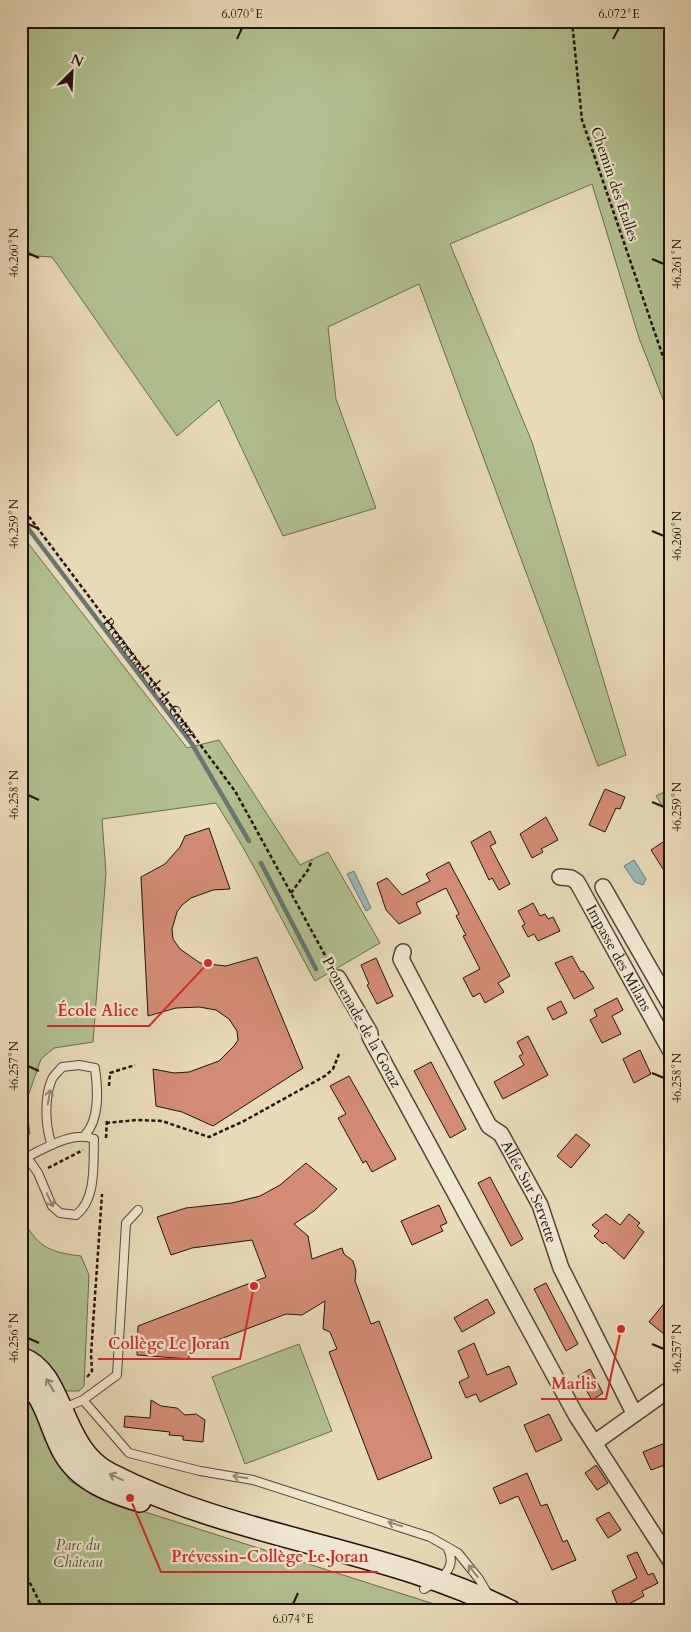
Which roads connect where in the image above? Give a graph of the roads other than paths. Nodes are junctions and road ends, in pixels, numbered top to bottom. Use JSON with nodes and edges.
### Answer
{"nodes":[{"id":1,"x":560,"y":877,"type":"dead end"},
{"id":2,"x":603,"y":886,"type":"dead end"},
{"id":3,"x":403,"y":952,"type":"dead end"},
{"id":4,"x":338,"y":978,"type":"road end"},
{"id":5,"x":670,"y":1004,"type":"edge"},
{"id":6,"x":670,"y":1050,"type":"edge"},
{"id":7,"x":84,"y":1135,"type":"junction"},
{"id":8,"x":52,"y":1145,"type":"junction"},
{"id":9,"x":24,"y":1158,"type":"edge"},
{"id":10,"x":138,"y":1210,"type":"dead end"},
{"id":11,"x":21,"y":1358,"type":"edge"},
{"id":12,"x":21,"y":1377,"type":"edge"},
{"id":13,"x":670,"y":1389,"type":"edge"},
{"id":14,"x":83,"y":1400,"type":"junction"},
{"id":15,"x":54,"y":1411,"type":"junction"},
{"id":16,"x":634,"y":1413,"type":"junction"},
{"id":17,"x":594,"y":1443,"type":"junction"},
{"id":18,"x":448,"y":1549,"type":"junction"},
{"id":19,"x":670,"y":1560,"type":"edge"},
{"id":20,"x":431,"y":1585,"type":"junction"},
{"id":21,"x":485,"y":1606,"type":"edge"},
{"id":22,"x":510,"y":1611,"type":"edge"}],
"edges":[{"from":1,"to":6,"type":"street","name":"Impasse des Milans"},
{"from":2,"to":5,"type":"street"},
{"from":3,"to":16,"type":"street","name":"Allée Sur Servette"},
{"from":4,"to":17,"type":"street","name":"Promenade de la Gotaz"},
{"from":7,"to":8,"type":"lane"},
{"from":8,"to":7,"type":"lane","one_way":true},
{"from":9,"to":7,"type":"lane","one_way":true},
{"from":8,"to":9,"type":"lane"},
{"from":10,"to":14,"type":"lane"},
{"from":15,"to":11,"type":"main road","one_way":true},
{"from":12,"to":15,"type":"main road"},
{"from":13,"to":16,"type":"street"},
{"from":14,"to":15,"type":"lane"},
{"from":18,"to":14,"type":"lane","one_way":true},
{"from":15,"to":20,"type":"main road"},
{"from":16,"to":17,"type":"street"},
{"from":17,"to":19,"type":"street","name":"Promenade de la Gotaz"},
{"from":18,"to":20,"type":"lane"},
{"from":21,"to":18,"type":"lane","one_way":true},
{"from":20,"to":21,"type":"main road"},
{"from":21,"to":22,"type":"main road"}]}
